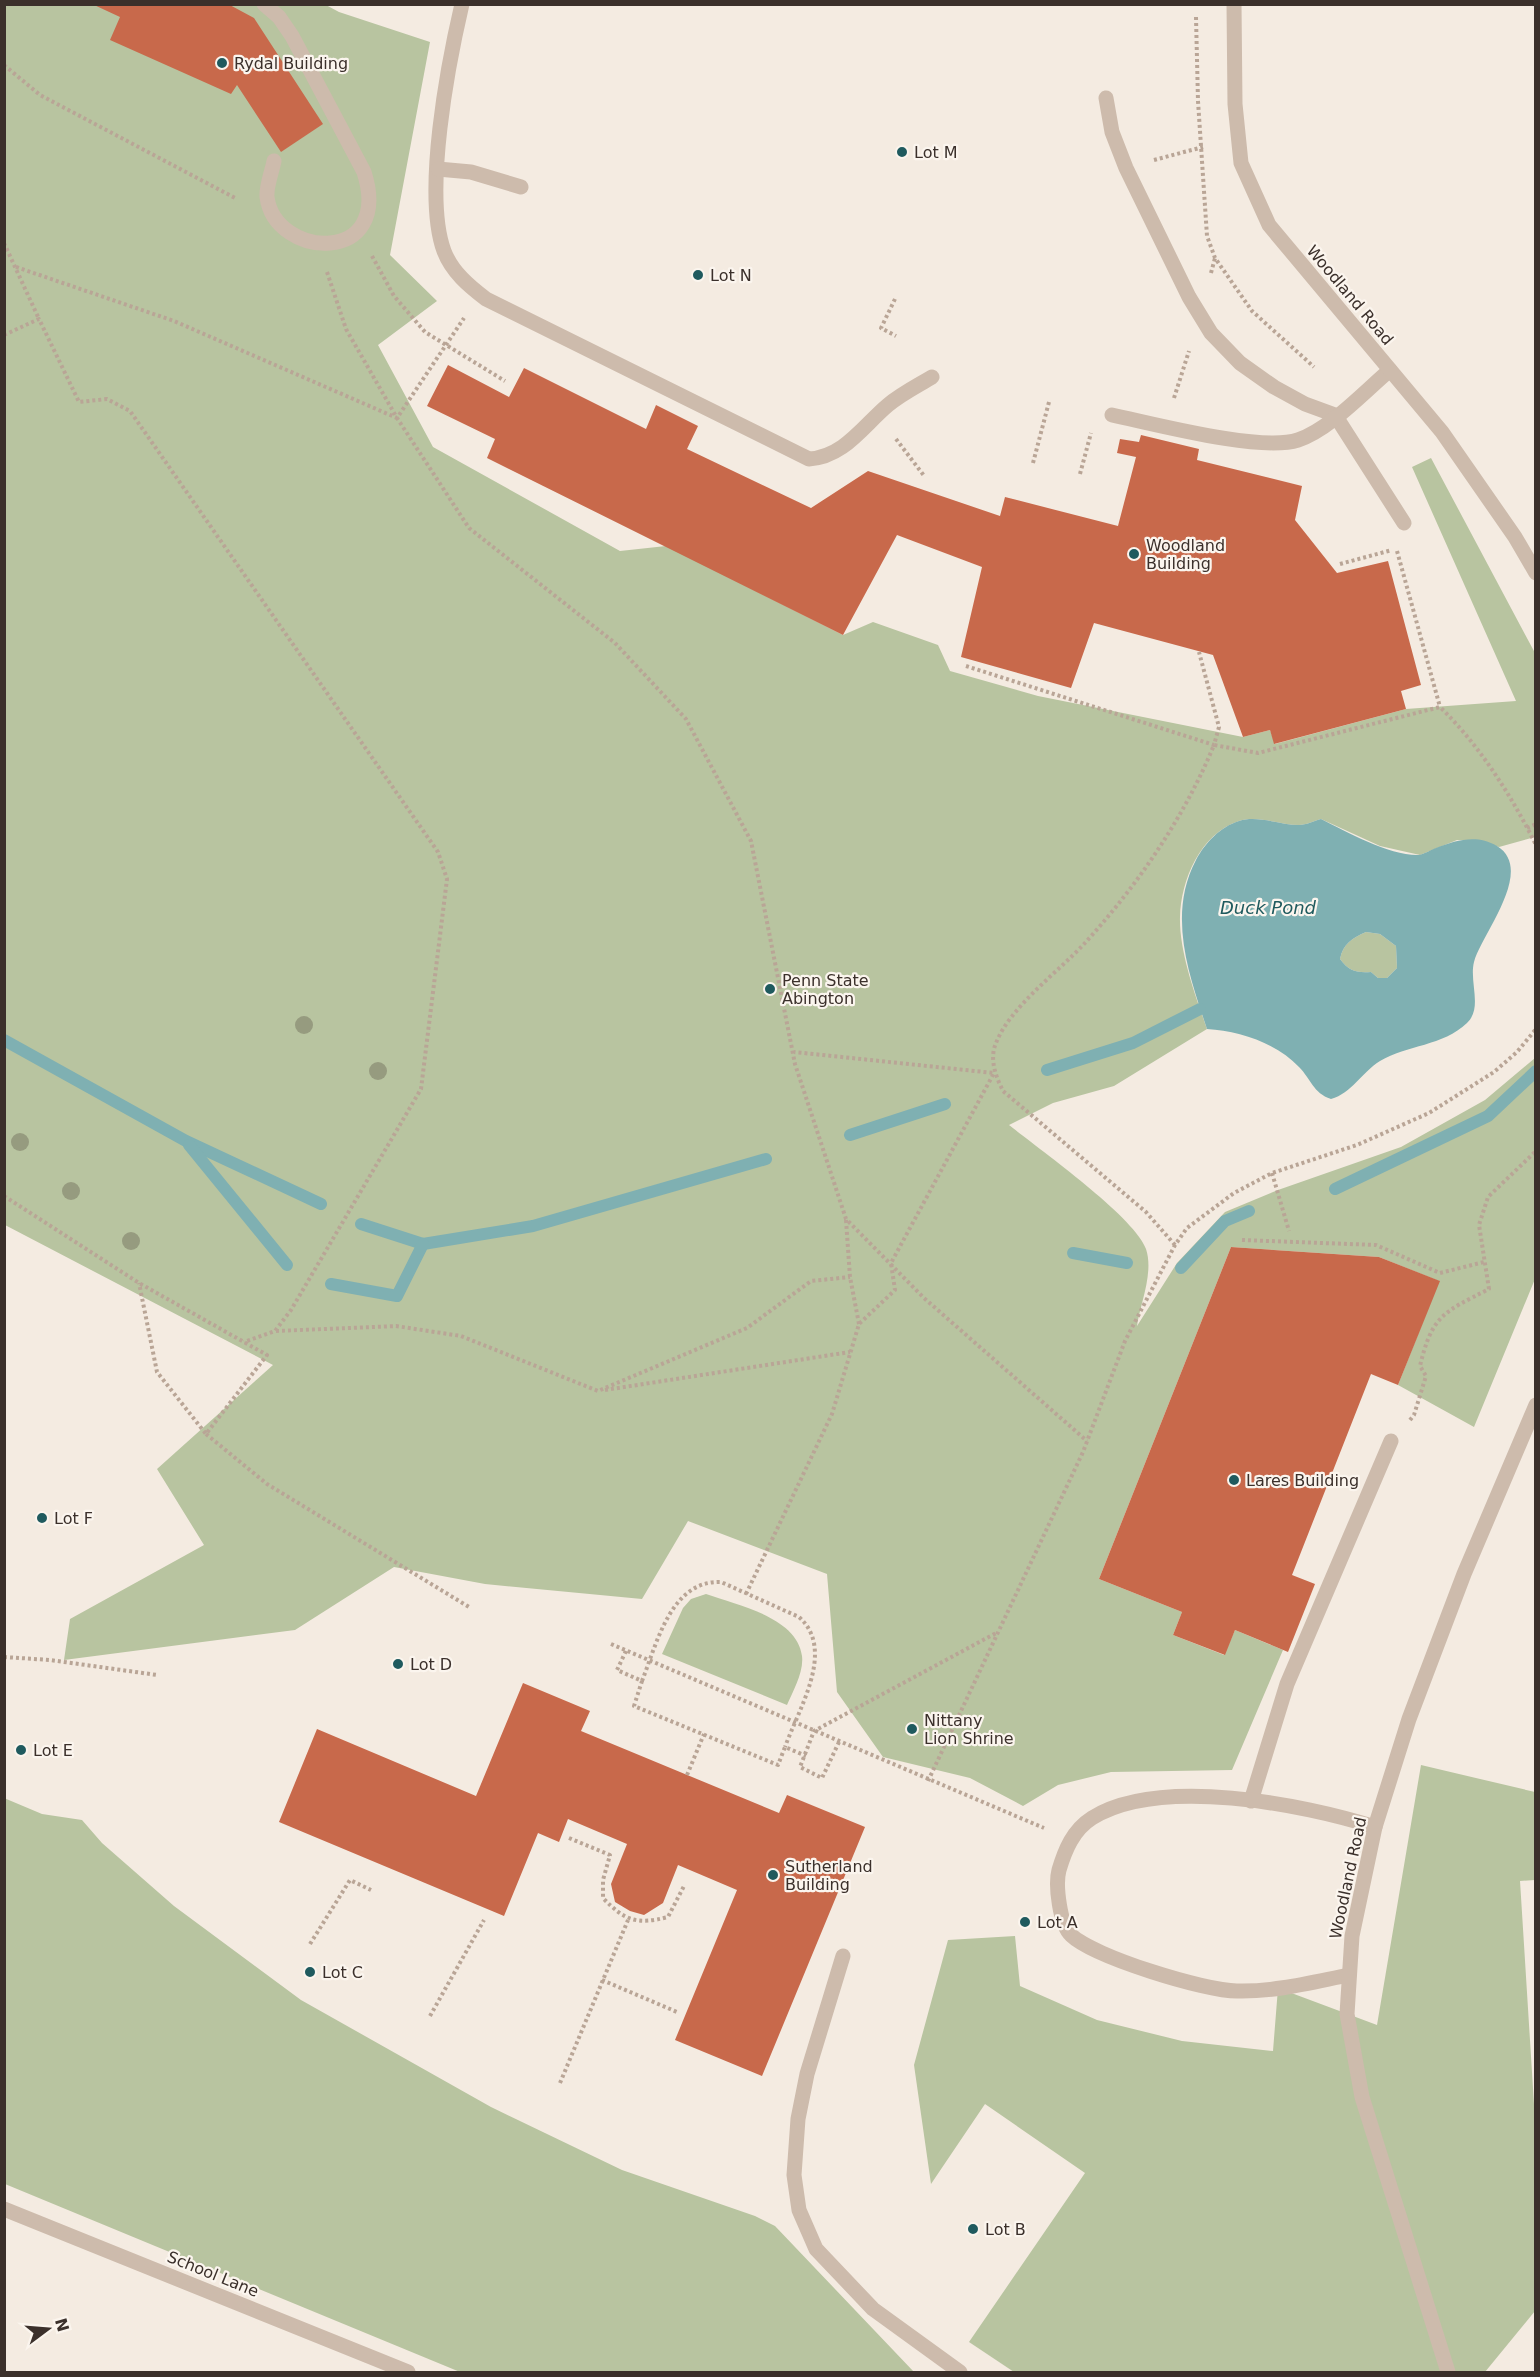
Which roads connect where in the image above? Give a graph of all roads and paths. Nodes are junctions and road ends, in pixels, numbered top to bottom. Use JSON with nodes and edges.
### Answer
{"nodes":[{"id":1,"x":264,"y":4,"type":"edge"},
{"id":2,"x":462,"y":4,"type":"edge"},
{"id":3,"x":1234,"y":4,"type":"edge"},
{"id":4,"x":1196,"y":17,"type":"dead end"},
{"id":5,"x":4,"y":65,"type":"edge"},
{"id":6,"x":1107,"y":98,"type":"dead end"},
{"id":7,"x":1203,"y":147,"type":"junction"},
{"id":8,"x":274,"y":161,"type":"dead end"},
{"id":9,"x":1126,"y":168,"type":"junction"},
{"id":10,"x":438,"y":169,"type":"junction"},
{"id":11,"x":521,"y":187,"type":"dead end"},
{"id":12,"x":280,"y":222,"type":"junction"},
{"id":13,"x":359,"y":232,"type":"junction"},
{"id":14,"x":4,"y":243,"type":"edge"},
{"id":15,"x":310,"y":243,"type":"junction"},
{"id":16,"x":16,"y":267,"type":"junction"},
{"id":17,"x":895,"y":299,"type":"dead end"},
{"id":18,"x":466,"y":316,"type":"dead end"},
{"id":19,"x":39,"y":319,"type":"junction"},
{"id":20,"x":4,"y":335,"type":"edge"},
{"id":21,"x":896,"y":336,"type":"dead end"},
{"id":22,"x":446,"y":344,"type":"junction"},
{"id":23,"x":1191,"y":345,"type":"dead end"},
{"id":24,"x":1314,"y":367,"type":"dead end"},
{"id":25,"x":1390,"y":370,"type":"junction"},
{"id":26,"x":932,"y":377,"type":"dead end"},
{"id":27,"x":505,"y":381,"type":"dead end"},
{"id":28,"x":1049,"y":402,"type":"dead end"},
{"id":29,"x":1172,"y":405,"type":"dead end"},
{"id":30,"x":1112,"y":415,"type":"dead end"},
{"id":31,"x":1335,"y":416,"type":"junction"},
{"id":32,"x":397,"y":418,"type":"junction"},
{"id":33,"x":1094,"y":422,"type":"dead end"},
{"id":34,"x":896,"y":439,"type":"dead end"},
{"id":35,"x":1033,"y":463,"type":"dead end"},
{"id":36,"x":1080,"y":474,"type":"dead end"},
{"id":37,"x":925,"y":477,"type":"dead end"},
{"id":38,"x":1404,"y":523,"type":"joint"},
{"id":39,"x":1396,"y":549,"type":"junction"},
{"id":40,"x":1340,"y":564,"type":"dead end"},
{"id":41,"x":1536,"y":573,"type":"edge"},
{"id":42,"x":1199,"y":652,"type":"dead end"},
{"id":43,"x":966,"y":666,"type":"dead end"},
{"id":44,"x":1440,"y":707,"type":"junction"},
{"id":45,"x":1214,"y":745,"type":"junction"},
{"id":46,"x":1536,"y":824,"type":"edge"},
{"id":47,"x":1527,"y":828,"type":"junction"},
{"id":48,"x":1536,"y":845,"type":"edge"},
{"id":49,"x":1536,"y":1029,"type":"edge"},
{"id":50,"x":794,"y":1052,"type":"junction"},
{"id":51,"x":994,"y":1073,"type":"junction"},
{"id":52,"x":1536,"y":1151,"type":"edge"},
{"id":53,"x":1272,"y":1173,"type":"junction"},
{"id":54,"x":4,"y":1196,"type":"edge"},
{"id":55,"x":846,"y":1219,"type":"junction"},
{"id":56,"x":1289,"y":1231,"type":"dead end"},
{"id":57,"x":1242,"y":1240,"type":"dead end"},
{"id":58,"x":1175,"y":1245,"type":"junction"},
{"id":59,"x":1484,"y":1262,"type":"junction"},
{"id":60,"x":891,"y":1263,"type":"junction"},
{"id":61,"x":850,"y":1277,"type":"junction"},
{"id":62,"x":139,"y":1283,"type":"junction"},
{"id":63,"x":859,"y":1324,"type":"junction"},
{"id":64,"x":275,"y":1331,"type":"junction"},
{"id":65,"x":244,"y":1342,"type":"junction"},
{"id":66,"x":850,"y":1353,"type":"junction"},
{"id":67,"x":598,"y":1391,"type":"junction"},
{"id":68,"x":1536,"y":1405,"type":"edge"},
{"id":69,"x":206,"y":1434,"type":"junction"},
{"id":70,"x":1087,"y":1441,"type":"junction"},
{"id":71,"x":1391,"y":1441,"type":"joint"},
{"id":72,"x":746,"y":1594,"type":"junction"},
{"id":73,"x":469,"y":1607,"type":"dead end"},
{"id":74,"x":998,"y":1631,"type":"junction"},
{"id":75,"x":611,"y":1644,"type":"dead end"},
{"id":76,"x":626,"y":1651,"type":"junction"},
{"id":77,"x":4,"y":1658,"type":"edge"},
{"id":78,"x":650,"y":1661,"type":"junction"},
{"id":79,"x":157,"y":1675,"type":"dead end"},
{"id":80,"x":642,"y":1681,"type":"junction"},
{"id":81,"x":794,"y":1722,"type":"junction"},
{"id":82,"x":814,"y":1731,"type":"junction"},
{"id":83,"x":704,"y":1734,"type":"junction"},
{"id":84,"x":839,"y":1742,"type":"junction"},
{"id":85,"x":784,"y":1747,"type":"junction"},
{"id":86,"x":806,"y":1756,"type":"junction"},
{"id":87,"x":687,"y":1775,"type":"dead end"},
{"id":88,"x":928,"y":1781,"type":"junction"},
{"id":89,"x":1251,"y":1801,"type":"junction"},
{"id":90,"x":1375,"y":1827,"type":"junction"},
{"id":91,"x":569,"y":1838,"type":"dead end"},
{"id":92,"x":1071,"y":1840,"type":"junction"},
{"id":93,"x":684,"y":1886,"type":"dead end"},
{"id":94,"x":371,"y":1890,"type":"dead end"},
{"id":95,"x":484,"y":1920,"type":"dead end"},
{"id":96,"x":628,"y":1920,"type":"junction"},
{"id":97,"x":310,"y":1944,"type":"dead end"},
{"id":98,"x":843,"y":1956,"type":"dead end"},
{"id":99,"x":1349,"y":1975,"type":"junction"},
{"id":100,"x":602,"y":1980,"type":"junction"},
{"id":101,"x":677,"y":2012,"type":"dead end"},
{"id":102,"x":430,"y":2016,"type":"dead end"},
{"id":103,"x":560,"y":2083,"type":"dead end"},
{"id":104,"x":4,"y":2208,"type":"edge"},
{"id":105,"x":408,"y":2373,"type":"edge"},
{"id":106,"x":960,"y":2373,"type":"edge"},
{"id":107,"x":1448,"y":2373,"type":"edge"}],
"edges":[{"from":1,"to":13,"type":"street"},
{"from":2,"to":10,"type":"street"},
{"from":3,"to":25,"type":"street","name":"Woodland Road"},
{"from":4,"to":7,"type":"path"},
{"from":5,"to":12,"type":"path"},
{"from":6,"to":9,"type":"street"},
{"from":7,"to":9,"type":"path"},
{"from":7,"to":24,"type":"path"},
{"from":8,"to":12,"type":"street"},
{"from":9,"to":31,"type":"street"},
{"from":10,"to":11,"type":"street"},
{"from":10,"to":26,"type":"street"},
{"from":12,"to":15,"type":"street"},
{"from":13,"to":15,"type":"street"},
{"from":13,"to":22,"type":"path"},
{"from":14,"to":16,"type":"path"},
{"from":15,"to":32,"type":"path"},
{"from":16,"to":19,"type":"path"},
{"from":16,"to":32,"type":"path"},
{"from":17,"to":21,"type":"path"},
{"from":18,"to":22,"type":"path"},
{"from":19,"to":20,"type":"path"},
{"from":19,"to":64,"type":"path"},
{"from":22,"to":27,"type":"path"},
{"from":22,"to":32,"type":"path"},
{"from":23,"to":29,"type":"path"},
{"from":25,"to":31,"type":"street"},
{"from":25,"to":41,"type":"street","name":"Woodland Road"},
{"from":28,"to":35,"type":"path"},
{"from":30,"to":31,"type":"street"},
{"from":31,"to":38,"type":"street"},
{"from":32,"to":50,"type":"path"},
{"from":33,"to":36,"type":"path"},
{"from":34,"to":37,"type":"path"},
{"from":38,"to":39,"type":"path"},
{"from":39,"to":40,"type":"path"},
{"from":39,"to":44,"type":"path"},
{"from":42,"to":45,"type":"path"},
{"from":43,"to":45,"type":"path"},
{"from":44,"to":45,"type":"path"},
{"from":44,"to":47,"type":"path"},
{"from":45,"to":51,"type":"path"},
{"from":46,"to":47,"type":"path"},
{"from":47,"to":48,"type":"path"},
{"from":49,"to":53,"type":"path"},
{"from":50,"to":51,"type":"path"},
{"from":50,"to":55,"type":"path"},
{"from":51,"to":58,"type":"path"},
{"from":51,"to":60,"type":"path"},
{"from":52,"to":59,"type":"path"},
{"from":53,"to":56,"type":"path"},
{"from":53,"to":58,"type":"path"},
{"from":54,"to":62,"type":"path"},
{"from":55,"to":60,"type":"path"},
{"from":55,"to":61,"type":"path"},
{"from":57,"to":59,"type":"path"},
{"from":58,"to":70,"type":"path"},
{"from":59,"to":71,"type":"path"},
{"from":60,"to":63,"type":"path"},
{"from":60,"to":70,"type":"path"},
{"from":61,"to":63,"type":"path"},
{"from":61,"to":67,"type":"path"},
{"from":62,"to":65,"type":"path"},
{"from":62,"to":69,"type":"path"},
{"from":63,"to":66,"type":"path"},
{"from":64,"to":65,"type":"path"},
{"from":64,"to":67,"type":"path"},
{"from":65,"to":69,"type":"path"},
{"from":66,"to":67,"type":"path"},
{"from":66,"to":72,"type":"path"},
{"from":68,"to":90,"type":"street","name":"Woodland Road"},
{"from":69,"to":73,"type":"path"},
{"from":70,"to":74,"type":"path"},
{"from":71,"to":89,"type":"street"},
{"from":72,"to":78,"type":"path"},
{"from":72,"to":81,"type":"path"},
{"from":74,"to":82,"type":"path"},
{"from":74,"to":88,"type":"path"},
{"from":75,"to":76,"type":"path"},
{"from":76,"to":78,"type":"path"},
{"from":76,"to":80,"type":"path"},
{"from":77,"to":79,"type":"path"},
{"from":78,"to":80,"type":"path"},
{"from":78,"to":81,"type":"path"},
{"from":80,"to":83,"type":"path"},
{"from":81,"to":82,"type":"path"},
{"from":81,"to":85,"type":"path"},
{"from":82,"to":84,"type":"path"},
{"from":82,"to":86,"type":"path"},
{"from":83,"to":85,"type":"path"},
{"from":83,"to":87,"type":"path"},
{"from":84,"to":86,"type":"path"},
{"from":84,"to":88,"type":"path"},
{"from":85,"to":86,"type":"path"},
{"from":88,"to":92,"type":"path"},
{"from":89,"to":90,"type":"street"},
{"from":89,"to":92,"type":"street"},
{"from":90,"to":99,"type":"street","name":"Woodland Road"},
{"from":91,"to":96,"type":"path"},
{"from":92,"to":99,"type":"street"},
{"from":93,"to":96,"type":"path"},
{"from":94,"to":97,"type":"path"},
{"from":95,"to":102,"type":"path"},
{"from":96,"to":100,"type":"path"},
{"from":98,"to":106,"type":"street"},
{"from":99,"to":107,"type":"street","name":"Woodland Road"},
{"from":100,"to":101,"type":"path"},
{"from":100,"to":103,"type":"path"},
{"from":104,"to":105,"type":"street","name":"School Lane"}]}
